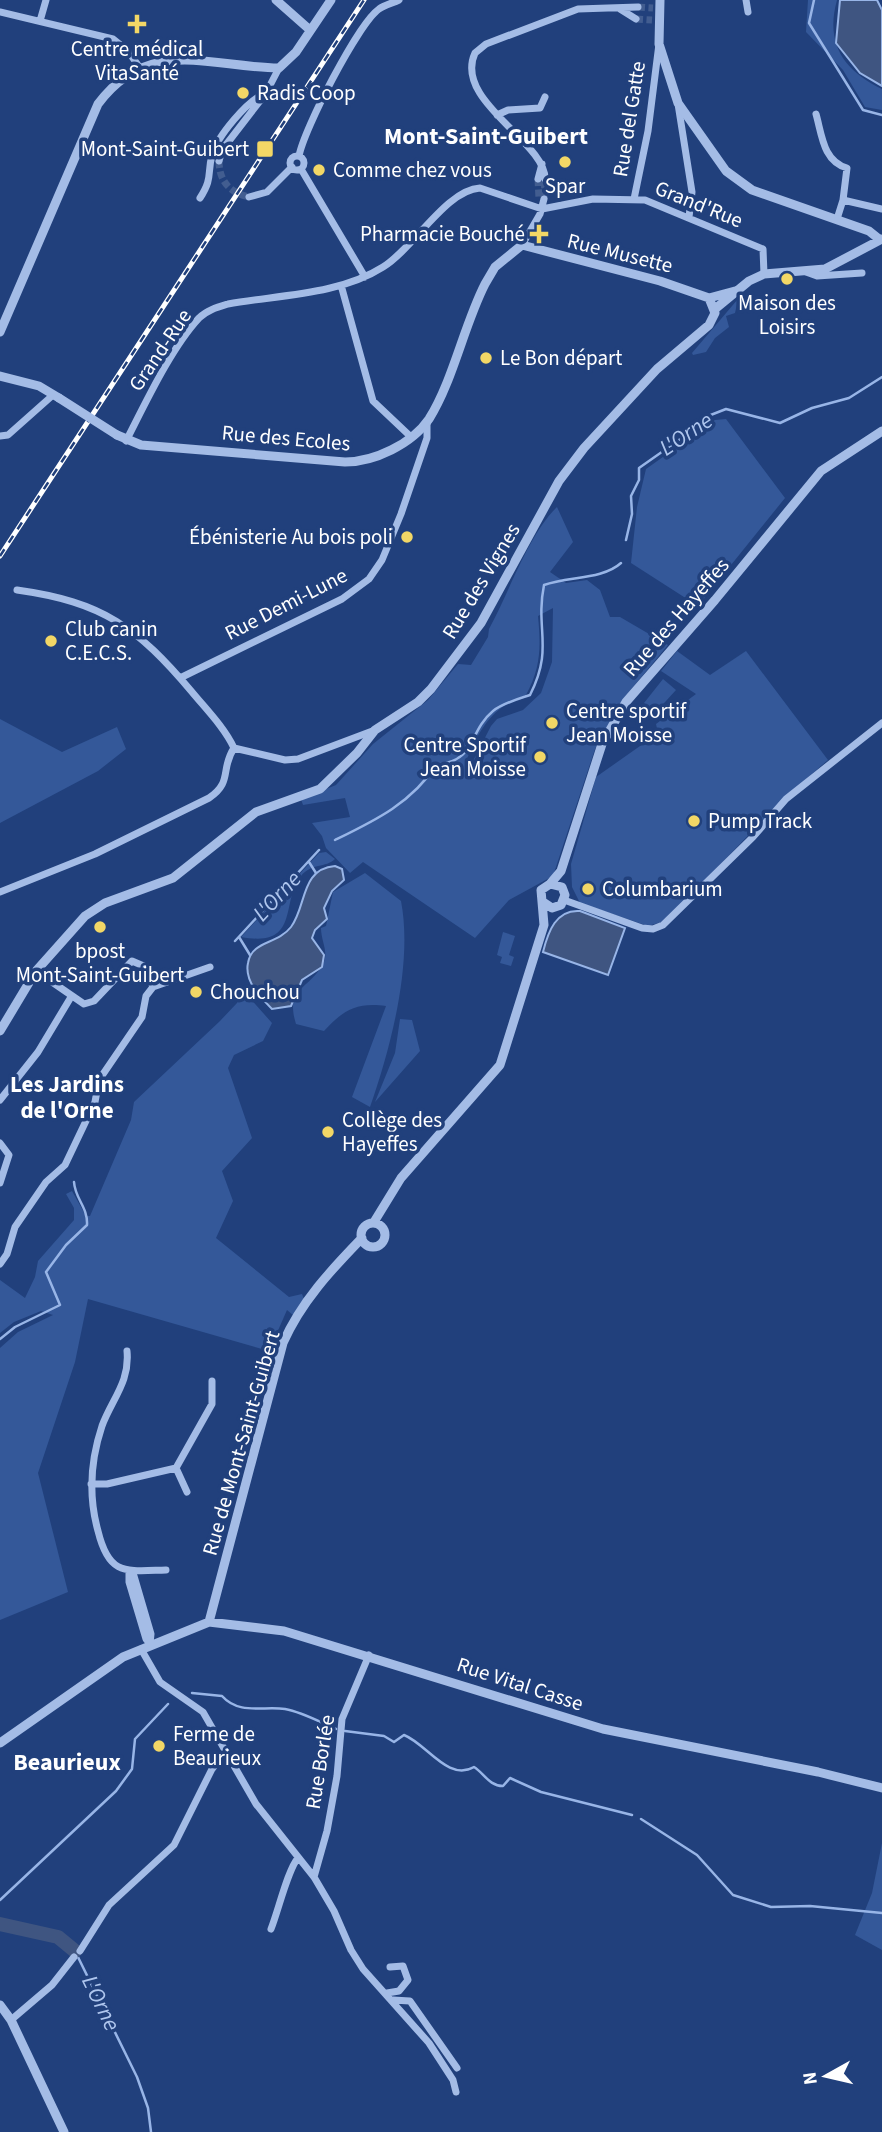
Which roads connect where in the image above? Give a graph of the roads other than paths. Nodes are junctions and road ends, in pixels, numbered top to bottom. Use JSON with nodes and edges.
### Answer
{"nodes":[{"id":1,"x":46,"y":0,"type":"edge"},
{"id":2,"x":276,"y":0,"type":"edge"},
{"id":3,"x":331,"y":0,"type":"edge"},
{"id":4,"x":399,"y":0,"type":"edge"},
{"id":5,"x":746,"y":0,"type":"edge"},
{"id":6,"x":657,"y":6,"type":"edge"},
{"id":7,"x":638,"y":7,"type":"tunnel mouth"},
{"id":8,"x":620,"y":9,"type":"junction"},
{"id":9,"x":0,"y":12,"type":"edge"},
{"id":10,"x":748,"y":12,"type":"dead end"},
{"id":11,"x":636,"y":19,"type":"tunnel mouth"},
{"id":12,"x":40,"y":21,"type":"junction"},
{"id":13,"x":310,"y":30,"type":"junction"},
{"id":14,"x":659,"y":44,"type":"junction"},
{"id":15,"x":140,"y":68,"type":"junction"},
{"id":16,"x":279,"y":68,"type":"junction"},
{"id":17,"x":266,"y":93,"type":"junction"},
{"id":18,"x":545,"y":97,"type":"dead end"},
{"id":19,"x":678,"y":103,"type":"junction"},
{"id":20,"x":816,"y":114,"type":"dead end"},
{"id":21,"x":497,"y":115,"type":"junction"},
{"id":22,"x":299,"y":156,"type":"junction"},
{"id":23,"x":219,"y":161,"type":"dead end"},
{"id":24,"x":292,"y":167,"type":"junction"},
{"id":25,"x":301,"y":169,"type":"junction"},
{"id":26,"x":542,"y":179,"type":"tunnel mouth"},
{"id":27,"x":249,"y":197,"type":"dead end"},
{"id":28,"x":200,"y":198,"type":"dead end"},
{"id":29,"x":541,"y":199,"type":"tunnel mouth"},
{"id":30,"x":634,"y":199,"type":"junction"},
{"id":31,"x":843,"y":200,"type":"junction"},
{"id":32,"x":882,"y":208,"type":"edge"},
{"id":33,"x":542,"y":209,"type":"junction"},
{"id":34,"x":689,"y":217,"type":"junction"},
{"id":35,"x":837,"y":219,"type":"junction"},
{"id":36,"x":880,"y":239,"type":"edge"},
{"id":37,"x":522,"y":244,"type":"junction"},
{"id":38,"x":799,"y":269,"type":"junction"},
{"id":39,"x":862,"y":273,"type":"dead end"},
{"id":40,"x":764,"y":274,"type":"junction"},
{"id":41,"x":365,"y":277,"type":"junction"},
{"id":42,"x":341,"y":285,"type":"junction"},
{"id":43,"x":736,"y":290,"type":"junction"},
{"id":44,"x":709,"y":298,"type":"junction"},
{"id":45,"x":715,"y":309,"type":"junction"},
{"id":46,"x":0,"y":332,"type":"edge"},
{"id":47,"x":0,"y":376,"type":"edge"},
{"id":48,"x":56,"y":397,"type":"junction"},
{"id":49,"x":426,"y":422,"type":"junction"},
{"id":50,"x":882,"y":431,"type":"edge"},
{"id":51,"x":0,"y":436,"type":"edge"},
{"id":52,"x":410,"y":436,"type":"junction"},
{"id":53,"x":121,"y":438,"type":"junction"},
{"id":54,"x":17,"y":590,"type":"dead end"},
{"id":55,"x":180,"y":678,"type":"junction"},
{"id":56,"x":882,"y":723,"type":"edge"},
{"id":57,"x":375,"y":730,"type":"junction"},
{"id":58,"x":234,"y":748,"type":"junction"},
{"id":59,"x":561,"y":871,"type":"junction"},
{"id":60,"x":550,"y":884,"type":"junction"},
{"id":61,"x":562,"y":887,"type":"junction"},
{"id":62,"x":0,"y":892,"type":"edge"},
{"id":63,"x":543,"y":902,"type":"junction"},
{"id":64,"x":561,"y":904,"type":"junction"},
{"id":65,"x":544,"y":925,"type":"junction"},
{"id":66,"x":210,"y":967,"type":"dead end"},
{"id":67,"x":36,"y":971,"type":"junction"},
{"id":68,"x":153,"y":987,"type":"junction"},
{"id":69,"x":71,"y":997,"type":"junction"},
{"id":70,"x":0,"y":1031,"type":"edge"},
{"id":71,"x":0,"y":1100,"type":"edge"},
{"id":72,"x":0,"y":1143,"type":"edge"},
{"id":73,"x":0,"y":1183,"type":"edge"},
{"id":74,"x":377,"y":1224,"type":"junction"},
{"id":75,"x":365,"y":1242,"type":"junction"},
{"id":76,"x":0,"y":1264,"type":"edge"},
{"id":77,"x":127,"y":1351,"type":"dead end"},
{"id":78,"x":212,"y":1381,"type":"dead end"},
{"id":79,"x":176,"y":1468,"type":"junction"},
{"id":80,"x":92,"y":1484,"type":"junction"},
{"id":81,"x":187,"y":1492,"type":"dead end"},
{"id":82,"x":166,"y":1570,"type":"dead end"},
{"id":83,"x":128,"y":1571,"type":"junction"},
{"id":84,"x":209,"y":1622,"type":"junction"},
{"id":85,"x":146,"y":1646,"type":"junction"},
{"id":86,"x":369,"y":1656,"type":"junction"},
{"id":87,"x":0,"y":1743,"type":"edge"},
{"id":88,"x":225,"y":1752,"type":"junction"},
{"id":89,"x":882,"y":1788,"type":"edge"},
{"id":90,"x":298,"y":1858,"type":"junction"},
{"id":91,"x":314,"y":1877,"type":"junction"},
{"id":92,"x":271,"y":1929,"type":"dead end"},
{"id":93,"x":390,"y":1967,"type":"dead end"},
{"id":94,"x":387,"y":1993,"type":"junction"},
{"id":95,"x":393,"y":2000,"type":"junction"},
{"id":96,"x":0,"y":2005,"type":"edge"},
{"id":97,"x":11,"y":2020,"type":"junction"},
{"id":98,"x":457,"y":2068,"type":"dead end"},
{"id":99,"x":456,"y":2092,"type":"dead end"},
{"id":100,"x":64,"y":2132,"type":"edge"}],
"edges":[{"from":1,"to":12,"type":"street"},
{"from":2,"to":13,"type":"street"},
{"from":3,"to":13,"type":"street"},
{"from":4,"to":22,"type":"street"},
{"from":5,"to":10,"type":"street"},
{"from":6,"to":14,"type":"street"},
{"from":7,"to":8,"type":"street"},
{"from":8,"to":11,"type":"street"},
{"from":8,"to":21,"type":"street"},
{"from":9,"to":12,"type":"street"},
{"from":12,"to":15,"type":"street"},
{"from":13,"to":16,"type":"street"},
{"from":14,"to":19,"type":"street"},
{"from":14,"to":30,"type":"street","name":"Rue del Gatte"},
{"from":15,"to":16,"type":"street"},
{"from":15,"to":46,"type":"street"},
{"from":16,"to":17,"type":"street"},
{"from":17,"to":23,"type":"street"},
{"from":17,"to":28,"type":"street"},
{"from":18,"to":21,"type":"street"},
{"from":19,"to":34,"type":"street"},
{"from":19,"to":35,"type":"street"},
{"from":20,"to":31,"type":"street"},
{"from":21,"to":26,"type":"street"},
{"from":22,"to":24,"type":"street"},
{"from":22,"to":25,"type":"street"},
{"from":24,"to":25,"type":"street"},
{"from":24,"to":27,"type":"street"},
{"from":25,"to":41,"type":"street"},
{"from":29,"to":33,"type":"street"},
{"from":30,"to":33,"type":"street","name":"Grand'Rue"},
{"from":30,"to":34,"type":"street","name":"Grand'Rue"},
{"from":31,"to":32,"type":"street"},
{"from":31,"to":35,"type":"street"},
{"from":33,"to":37,"type":"street"},
{"from":33,"to":41,"type":"street","name":"Grand'Rue"},
{"from":34,"to":40,"type":"street","name":"Grand'Rue"},
{"from":35,"to":36,"type":"street"},
{"from":36,"to":38,"type":"street"},
{"from":37,"to":44,"type":"street","name":"Rue Musette"},
{"from":37,"to":49,"type":"street","name":"Rue des Ecoles"},
{"from":38,"to":39,"type":"street"},
{"from":38,"to":40,"type":"street"},
{"from":40,"to":43,"type":"street"},
{"from":41,"to":42,"type":"street","name":"Grand-Rue"},
{"from":42,"to":52,"type":"street"},
{"from":42,"to":53,"type":"street","name":"Grand-Rue"},
{"from":43,"to":44,"type":"street"},
{"from":43,"to":45,"type":"street","name":"Rue des Vignes"},
{"from":44,"to":45,"type":"street"},
{"from":45,"to":57,"type":"street","name":"Rue des Vignes"},
{"from":47,"to":48,"type":"street","name":"Rue des Ecoles"},
{"from":48,"to":51,"type":"street"},
{"from":48,"to":53,"type":"street","name":"Rue des Ecoles","bridge":true},
{"from":49,"to":52,"type":"street","name":"Rue des Ecoles"},
{"from":49,"to":55,"type":"street","name":"Rue Demi-Lune"},
{"from":50,"to":59,"type":"street","name":"Rue des Hayeffes"},
{"from":52,"to":53,"type":"street","name":"Rue des Ecoles"},
{"from":54,"to":55,"type":"street"},
{"from":55,"to":58,"type":"street"},
{"from":56,"to":64,"type":"street"},
{"from":57,"to":58,"type":"street","name":"Rue des Vignes"},
{"from":57,"to":67,"type":"street"},
{"from":58,"to":62,"type":"street"},
{"from":59,"to":60,"type":"street","name":"Rue des Hayeffes"},
{"from":59,"to":61,"type":"street","name":"Rue des Hayeffes"},
{"from":60,"to":61,"type":"street"},
{"from":60,"to":63,"type":"street"},
{"from":61,"to":64,"type":"street"},
{"from":63,"to":64,"type":"street"},
{"from":63,"to":65,"type":"street"},
{"from":64,"to":65,"type":"street"},
{"from":65,"to":74,"type":"street"},
{"from":66,"to":68,"type":"street"},
{"from":67,"to":69,"type":"street"},
{"from":67,"to":70,"type":"street"},
{"from":68,"to":69,"type":"street"},
{"from":68,"to":76,"type":"street"},
{"from":69,"to":71,"type":"street"},
{"from":72,"to":73,"type":"street"},
{"from":74,"to":75,"type":"street"},
{"from":74,"to":75,"type":"street"},
{"from":75,"to":84,"type":"street","name":"Rue de Mont-Saint-Guibert"},
{"from":77,"to":80,"type":"street"},
{"from":78,"to":79,"type":"street"},
{"from":79,"to":80,"type":"street"},
{"from":79,"to":81,"type":"street"},
{"from":80,"to":83,"type":"street"},
{"from":82,"to":83,"type":"street"},
{"from":83,"to":85,"type":"street"},
{"from":84,"to":85,"type":"street","name":"Rue Vital Casse"},
{"from":84,"to":86,"type":"street","name":"Rue Vital Casse"},
{"from":85,"to":87,"type":"street","name":"Rue Vital Casse"},
{"from":85,"to":88,"type":"street"},
{"from":86,"to":89,"type":"street","name":"Rue Vital Casse"},
{"from":86,"to":91,"type":"street","name":"Rue Borlée"},
{"from":88,"to":90,"type":"street"},
{"from":88,"to":97,"type":"street"},
{"from":90,"to":91,"type":"street"},
{"from":90,"to":92,"type":"street"},
{"from":91,"to":94,"type":"street"},
{"from":93,"to":94,"type":"street"},
{"from":94,"to":95,"type":"street"},
{"from":95,"to":98,"type":"street"},
{"from":95,"to":99,"type":"street"},
{"from":96,"to":97,"type":"street"},
{"from":97,"to":100,"type":"street"}]}
